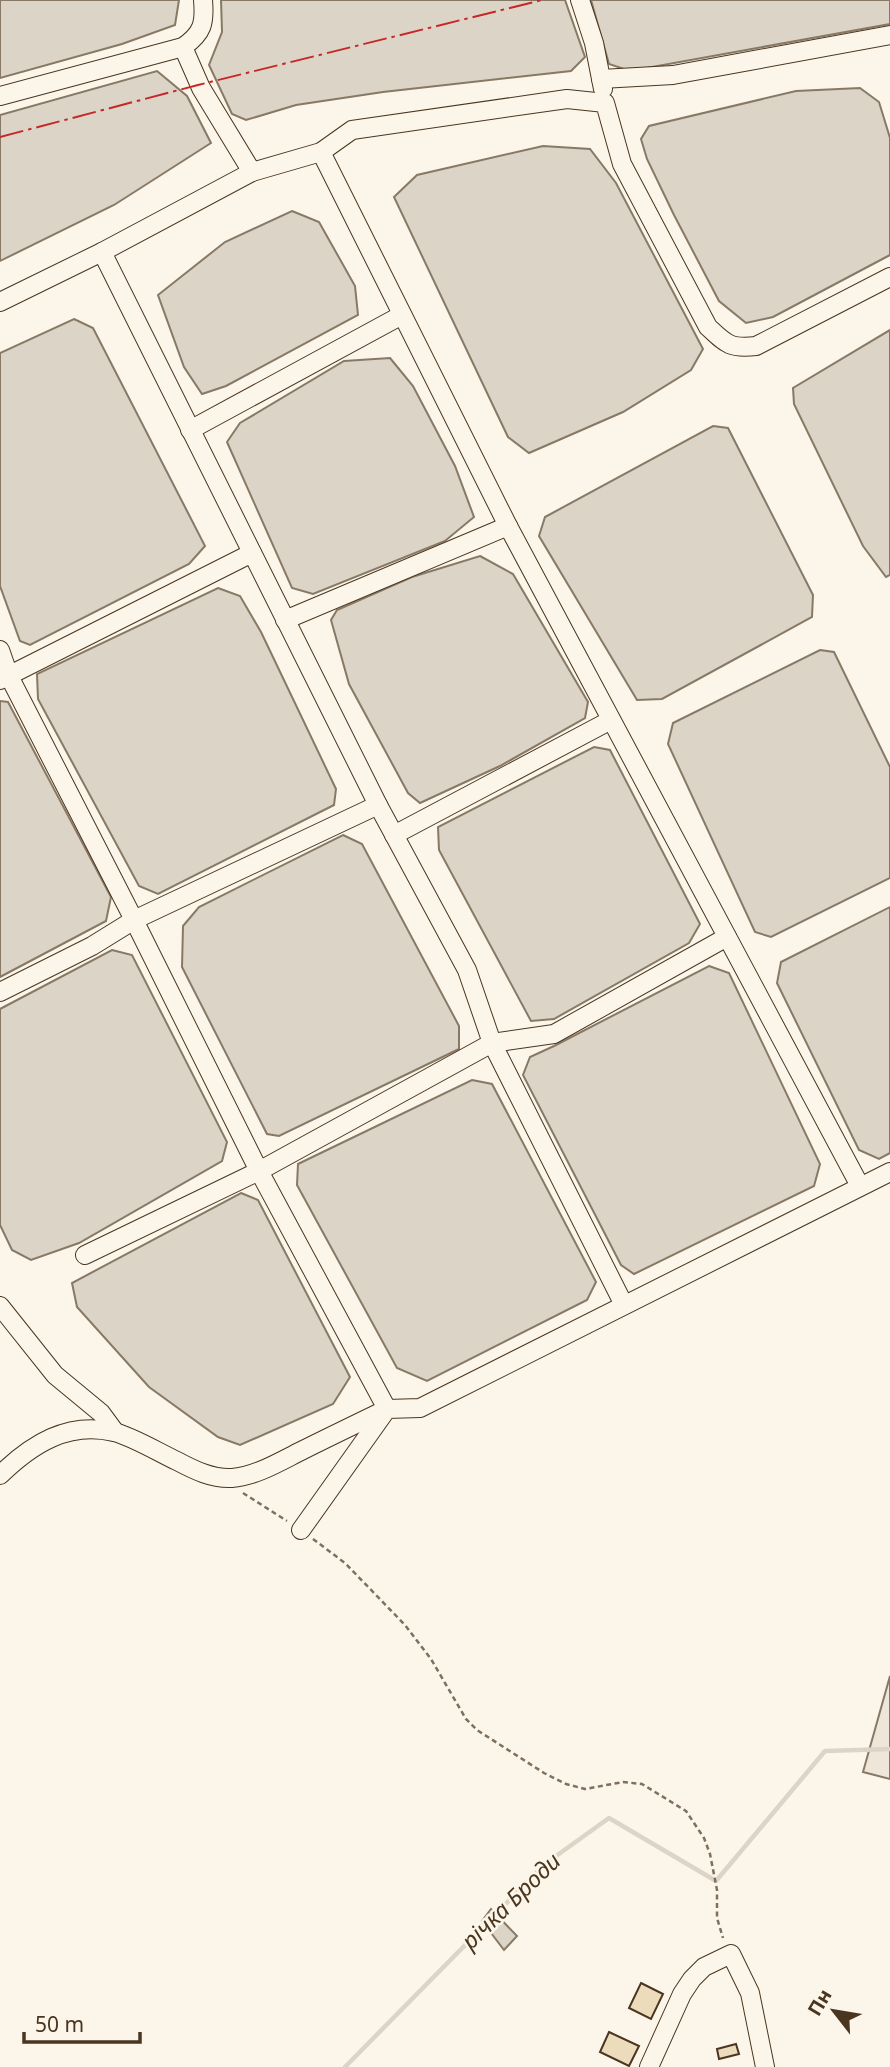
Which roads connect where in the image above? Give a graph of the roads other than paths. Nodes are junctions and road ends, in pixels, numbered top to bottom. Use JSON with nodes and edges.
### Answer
{"nodes":[{"id":1,"x":203,"y":0,"type":"edge"},
{"id":2,"x":580,"y":0,"type":"edge"},
{"id":3,"x":890,"y":35,"type":"edge"},
{"id":4,"x":183,"y":47,"type":"junction"},
{"id":5,"x":601,"y":79,"type":"junction"},
{"id":6,"x":0,"y":96,"type":"edge"},
{"id":7,"x":605,"y":103,"type":"junction"},
{"id":8,"x":321,"y":152,"type":"junction"},
{"id":9,"x":252,"y":172,"type":"junction"},
{"id":10,"x":102,"y":252,"type":"junction"},
{"id":11,"x":890,"y":277,"type":"edge"},
{"id":12,"x":0,"y":302,"type":"edge"},
{"id":13,"x":402,"y":315,"type":"junction"},
{"id":14,"x":190,"y":430,"type":"junction"},
{"id":15,"x":508,"y":526,"type":"junction"},
{"id":16,"x":252,"y":553,"type":"junction"},
{"id":17,"x":285,"y":620,"type":"junction"},
{"id":18,"x":0,"y":650,"type":"edge"},
{"id":19,"x":4,"y":678,"type":"edge"},
{"id":20,"x":611,"y":720,"type":"junction"},
{"id":21,"x":378,"y":805,"type":"junction"},
{"id":22,"x":394,"y":835,"type":"junction"},
{"id":23,"x":134,"y":920,"type":"junction"},
{"id":24,"x":727,"y":937,"type":"junction"},
{"id":25,"x":0,"y":992,"type":"edge"},
{"id":26,"x":492,"y":1043,"type":"junction"},
{"id":27,"x":259,"y":1171,"type":"junction"},
{"id":28,"x":890,"y":1172,"type":"edge"},
{"id":29,"x":860,"y":1186,"type":"junction"},
{"id":30,"x":85,"y":1255,"type":"dead end"},
{"id":31,"x":624,"y":1305,"type":"junction"},
{"id":32,"x":0,"y":1306,"type":"edge"},
{"id":33,"x":387,"y":1409,"type":"junction"},
{"id":34,"x":115,"y":1432,"type":"junction"},
{"id":35,"x":0,"y":1475,"type":"edge"},
{"id":36,"x":301,"y":1530,"type":"road end"},
{"id":37,"x":649,"y":2067,"type":"edge"},
{"id":38,"x":765,"y":2067,"type":"edge"}],
"edges":[{"from":1,"to":4,"type":"street"},
{"from":2,"to":5,"type":"street"},
{"from":3,"to":5,"type":"street"},
{"from":4,"to":6,"type":"street"},
{"from":4,"to":9,"type":"street"},
{"from":5,"to":7,"type":"street"},
{"from":7,"to":8,"type":"street"},
{"from":7,"to":11,"type":"street"},
{"from":8,"to":9,"type":"street"},
{"from":8,"to":13,"type":"street"},
{"from":9,"to":10,"type":"street"},
{"from":10,"to":12,"type":"street"},
{"from":10,"to":14,"type":"street"},
{"from":13,"to":14,"type":"street"},
{"from":13,"to":15,"type":"street"},
{"from":14,"to":16,"type":"street"},
{"from":15,"to":17,"type":"street"},
{"from":15,"to":20,"type":"street"},
{"from":16,"to":17,"type":"street"},
{"from":16,"to":19,"type":"street"},
{"from":17,"to":21,"type":"street"},
{"from":18,"to":19,"type":"street"},
{"from":19,"to":23,"type":"street"},
{"from":20,"to":22,"type":"street"},
{"from":20,"to":24,"type":"street"},
{"from":21,"to":22,"type":"street"},
{"from":21,"to":23,"type":"street"},
{"from":22,"to":26,"type":"street"},
{"from":23,"to":25,"type":"street"},
{"from":23,"to":27,"type":"street"},
{"from":24,"to":26,"type":"street"},
{"from":24,"to":29,"type":"street"},
{"from":26,"to":27,"type":"street"},
{"from":26,"to":31,"type":"street"},
{"from":27,"to":30,"type":"street"},
{"from":27,"to":33,"type":"street"},
{"from":28,"to":29,"type":"street"},
{"from":29,"to":31,"type":"street"},
{"from":31,"to":33,"type":"street"},
{"from":32,"to":34,"type":"street"},
{"from":33,"to":34,"type":"street"},
{"from":33,"to":36,"type":"street"},
{"from":34,"to":35,"type":"street"},
{"from":37,"to":38,"type":"street"}]}
